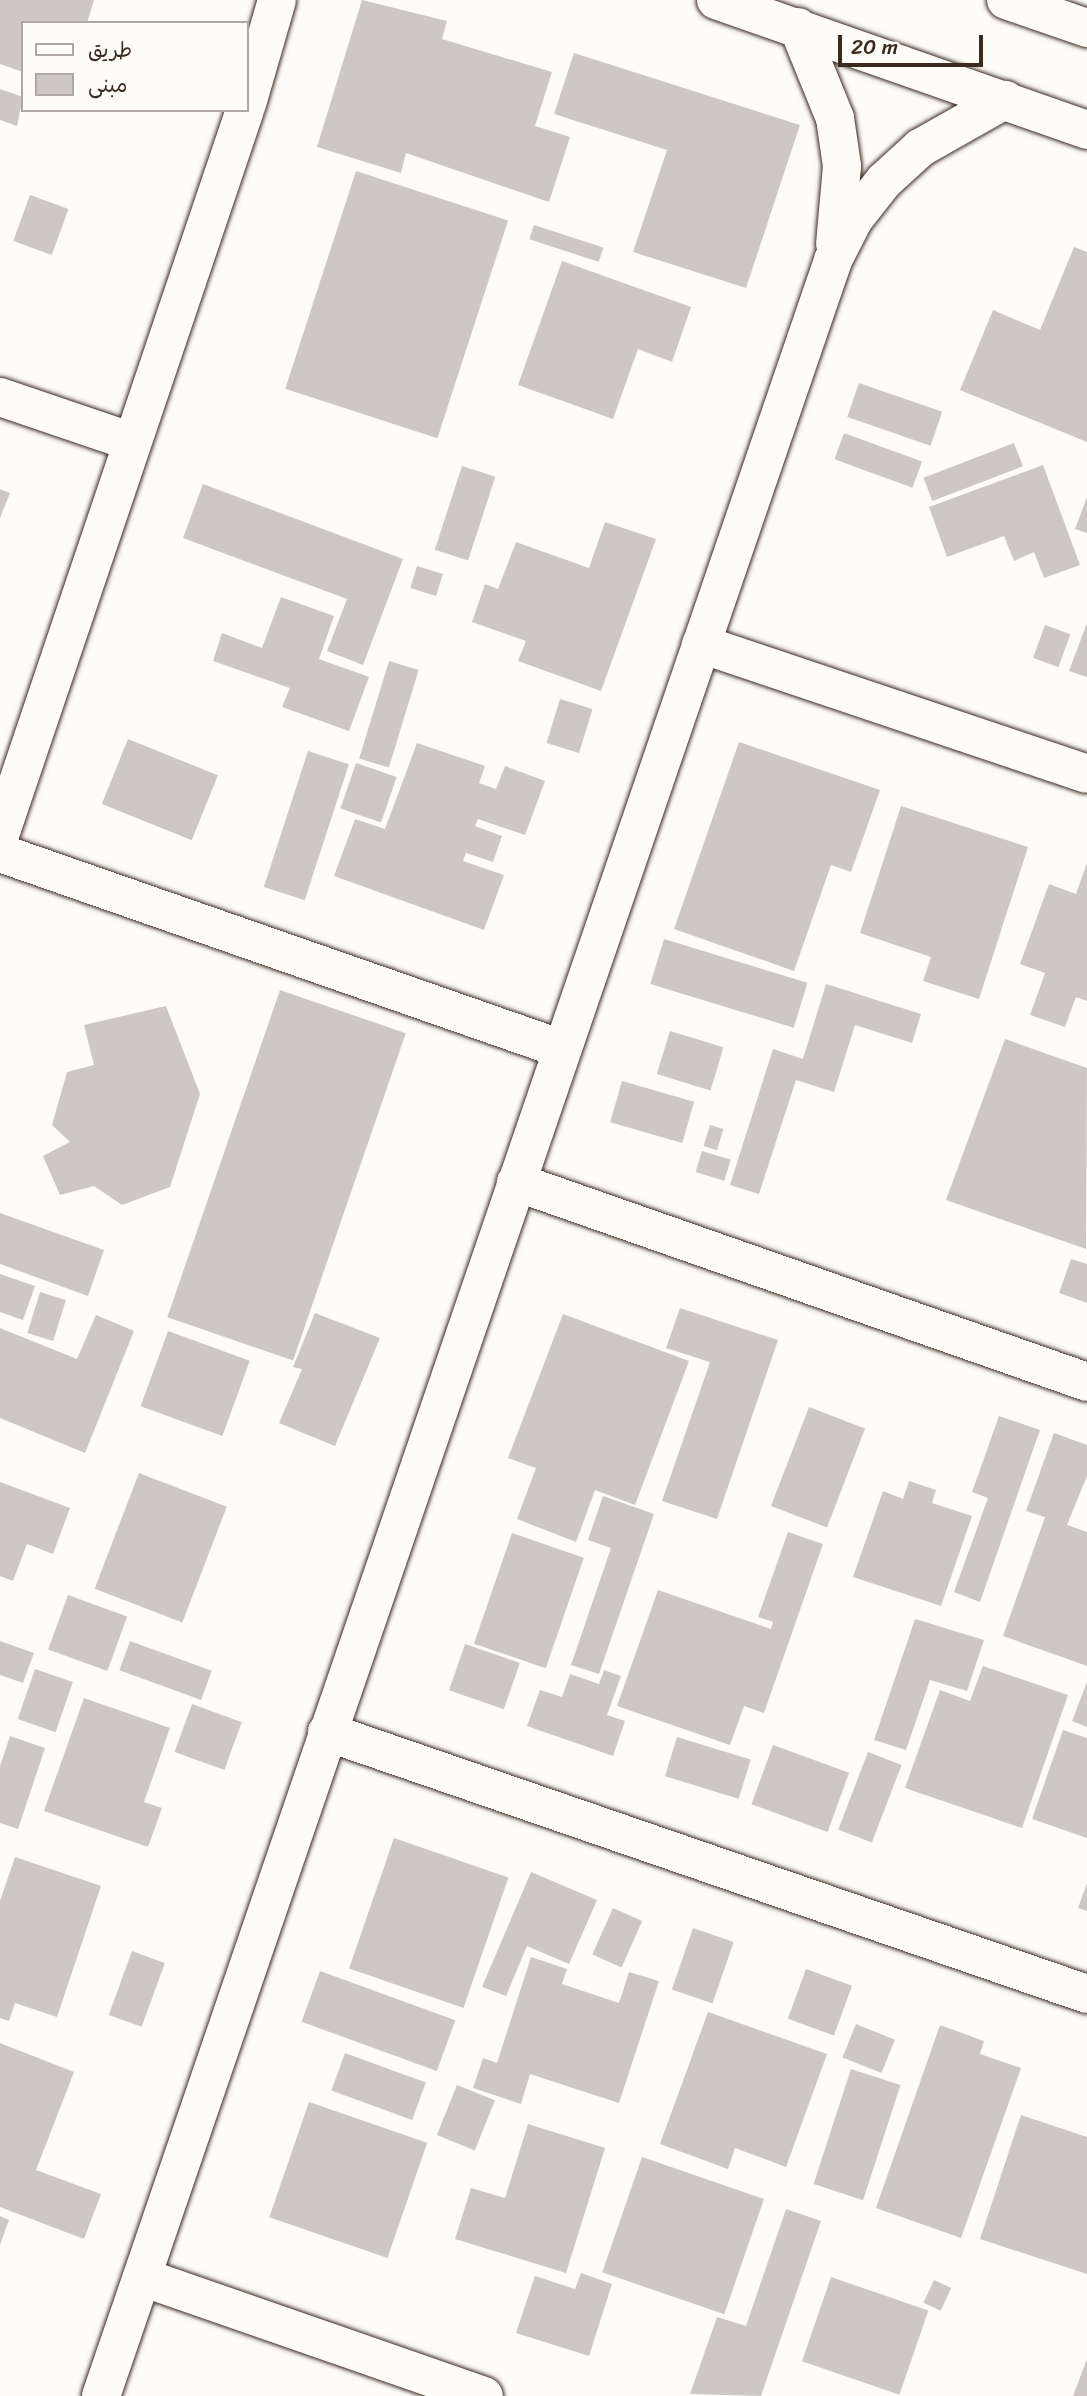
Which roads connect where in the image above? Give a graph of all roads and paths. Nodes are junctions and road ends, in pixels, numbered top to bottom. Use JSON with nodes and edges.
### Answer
{"nodes":[{"id":1,"x":716,"y":0,"type":"edge"},
{"id":2,"x":1006,"y":0,"type":"edge"},
{"id":3,"x":280,"y":10,"type":"edge"},
{"id":4,"x":798,"y":27,"type":"junction"},
{"id":5,"x":1087,"y":28,"type":"edge"},
{"id":6,"x":1004,"y":100,"type":"junction"},
{"id":7,"x":248,"y":101,"type":"edge"},
{"id":8,"x":244,"y":112,"type":"edge"},
{"id":9,"x":1087,"y":130,"type":"edge"},
{"id":10,"x":833,"y":260,"type":"junction"},
{"id":11,"x":0,"y":397,"type":"edge"},
{"id":12,"x":132,"y":442,"type":"junction"},
{"id":13,"x":701,"y":645,"type":"junction"},
{"id":14,"x":1087,"y":774,"type":"edge"},
{"id":15,"x":0,"y":835,"type":"edge"},
{"id":16,"x":0,"y":853,"type":"edge"},
{"id":17,"x":562,"y":1049,"type":"junction"},
{"id":18,"x":516,"y":1182,"type":"junction"},
{"id":19,"x":1087,"y":1382,"type":"edge"},
{"id":20,"x":327,"y":1732,"type":"junction"},
{"id":21,"x":1087,"y":1994,"type":"edge"},
{"id":22,"x":142,"y":2277,"type":"junction"},
{"id":23,"x":101,"y":2396,"type":"edge"},
{"id":24,"x":484,"y":2396,"type":"edge"}],
"edges":[{"from":1,"to":4,"type":"street"},
{"from":2,"to":5,"type":"street"},
{"from":3,"to":7,"type":"street"},
{"from":4,"to":6,"type":"street"},
{"from":4,"to":10,"type":"street"},
{"from":6,"to":9,"type":"street"},
{"from":6,"to":10,"type":"street"},
{"from":8,"to":12,"type":"street"},
{"from":10,"to":13,"type":"street"},
{"from":11,"to":12,"type":"street"},
{"from":12,"to":15,"type":"street"},
{"from":13,"to":14,"type":"street"},
{"from":13,"to":17,"type":"street"},
{"from":16,"to":17,"type":"street"},
{"from":17,"to":18,"type":"street"},
{"from":18,"to":19,"type":"street"},
{"from":18,"to":20,"type":"street"},
{"from":20,"to":21,"type":"street"},
{"from":20,"to":22,"type":"street"},
{"from":22,"to":23,"type":"street"},
{"from":22,"to":24,"type":"street"}]}
